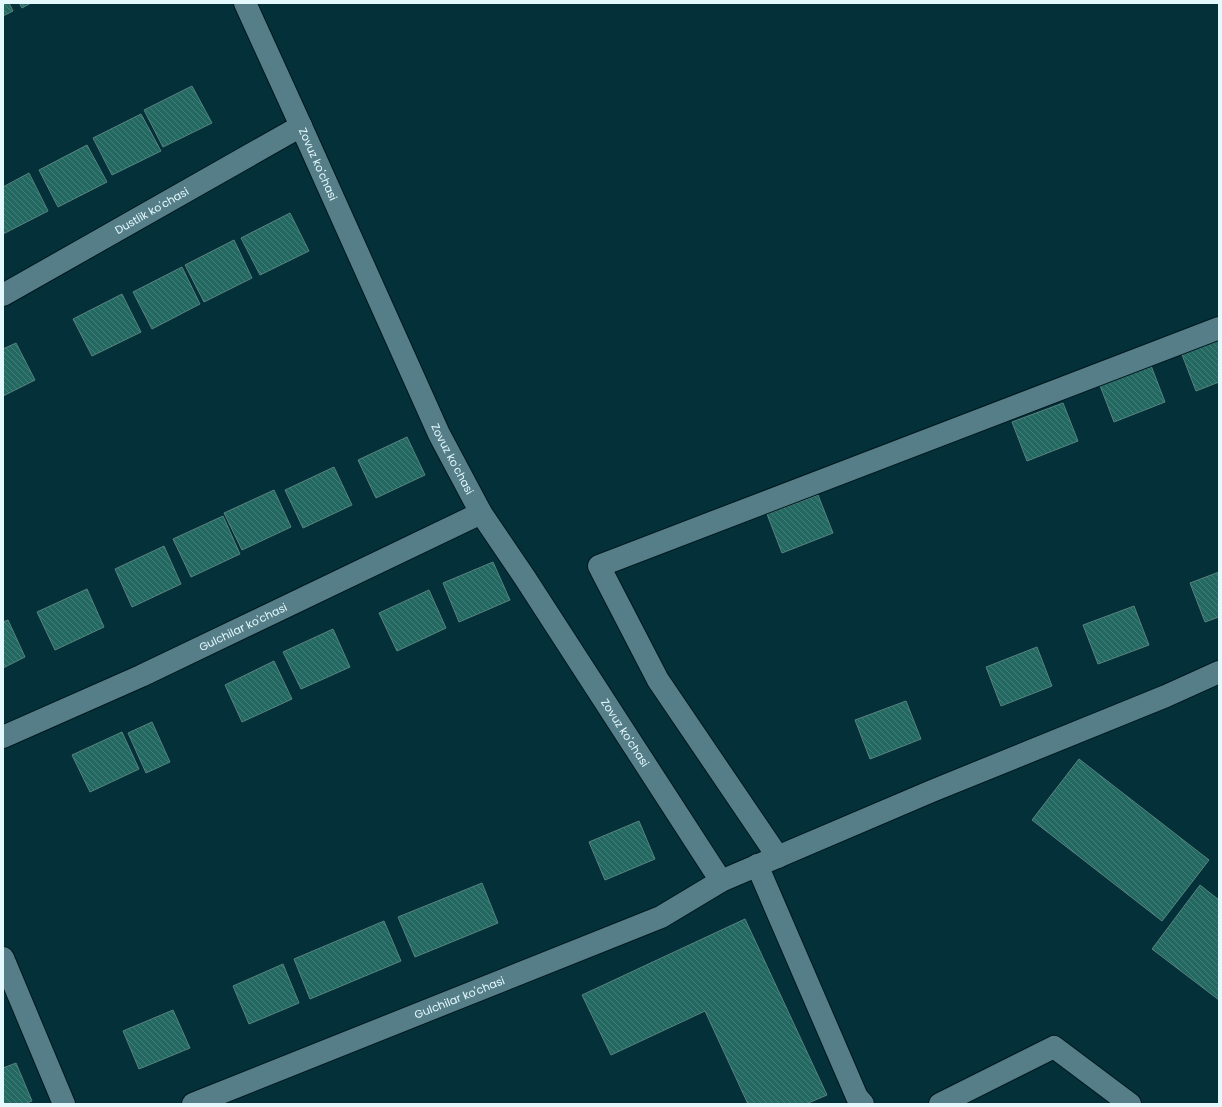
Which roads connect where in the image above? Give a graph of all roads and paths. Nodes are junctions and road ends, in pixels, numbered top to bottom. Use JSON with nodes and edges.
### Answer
{"nodes":[{"id":1,"x":245,"y":3,"type":"edge"},
{"id":2,"x":301,"y":126,"type":"junction"},
{"id":3,"x":3,"y":295,"type":"edge"},
{"id":4,"x":1219,"y":328,"type":"edge"},
{"id":5,"x":481,"y":513,"type":"junction"},
{"id":6,"x":1219,"y":672,"type":"edge"},
{"id":7,"x":3,"y":737,"type":"edge"},
{"id":8,"x":778,"y":856,"type":"junction"},
{"id":9,"x":757,"y":865,"type":"junction"},
{"id":10,"x":721,"y":881,"type":"junction"},
{"id":11,"x":3,"y":958,"type":"edge"},
{"id":12,"x":64,"y":1104,"type":"edge"},
{"id":13,"x":193,"y":1104,"type":"edge"},
{"id":14,"x":863,"y":1104,"type":"edge"},
{"id":15,"x":940,"y":1104,"type":"edge"},
{"id":16,"x":1130,"y":1104,"type":"edge"}],
"edges":[{"from":1,"to":2,"type":"street","name":"Zovuz ko'chasi"},
{"from":2,"to":3,"type":"street","name":"Dustlik ko'chasi"},
{"from":2,"to":5,"type":"street","name":"Zovuz ko'chasi"},
{"from":4,"to":8,"type":"street"},
{"from":5,"to":7,"type":"street","name":"Gulchilar ko'chasi"},
{"from":5,"to":10,"type":"street","name":"Zovuz ko'chasi"},
{"from":6,"to":8,"type":"street","name":"Gulchilar ko'chasi"},
{"from":8,"to":9,"type":"street","name":"Gulchilar ko'chasi"},
{"from":9,"to":10,"type":"street","name":"Gulchilar ko'chasi"},
{"from":9,"to":14,"type":"street"},
{"from":10,"to":13,"type":"street","name":"Gulchilar ko'chasi"},
{"from":11,"to":12,"type":"street"},
{"from":15,"to":16,"type":"street"}]}
